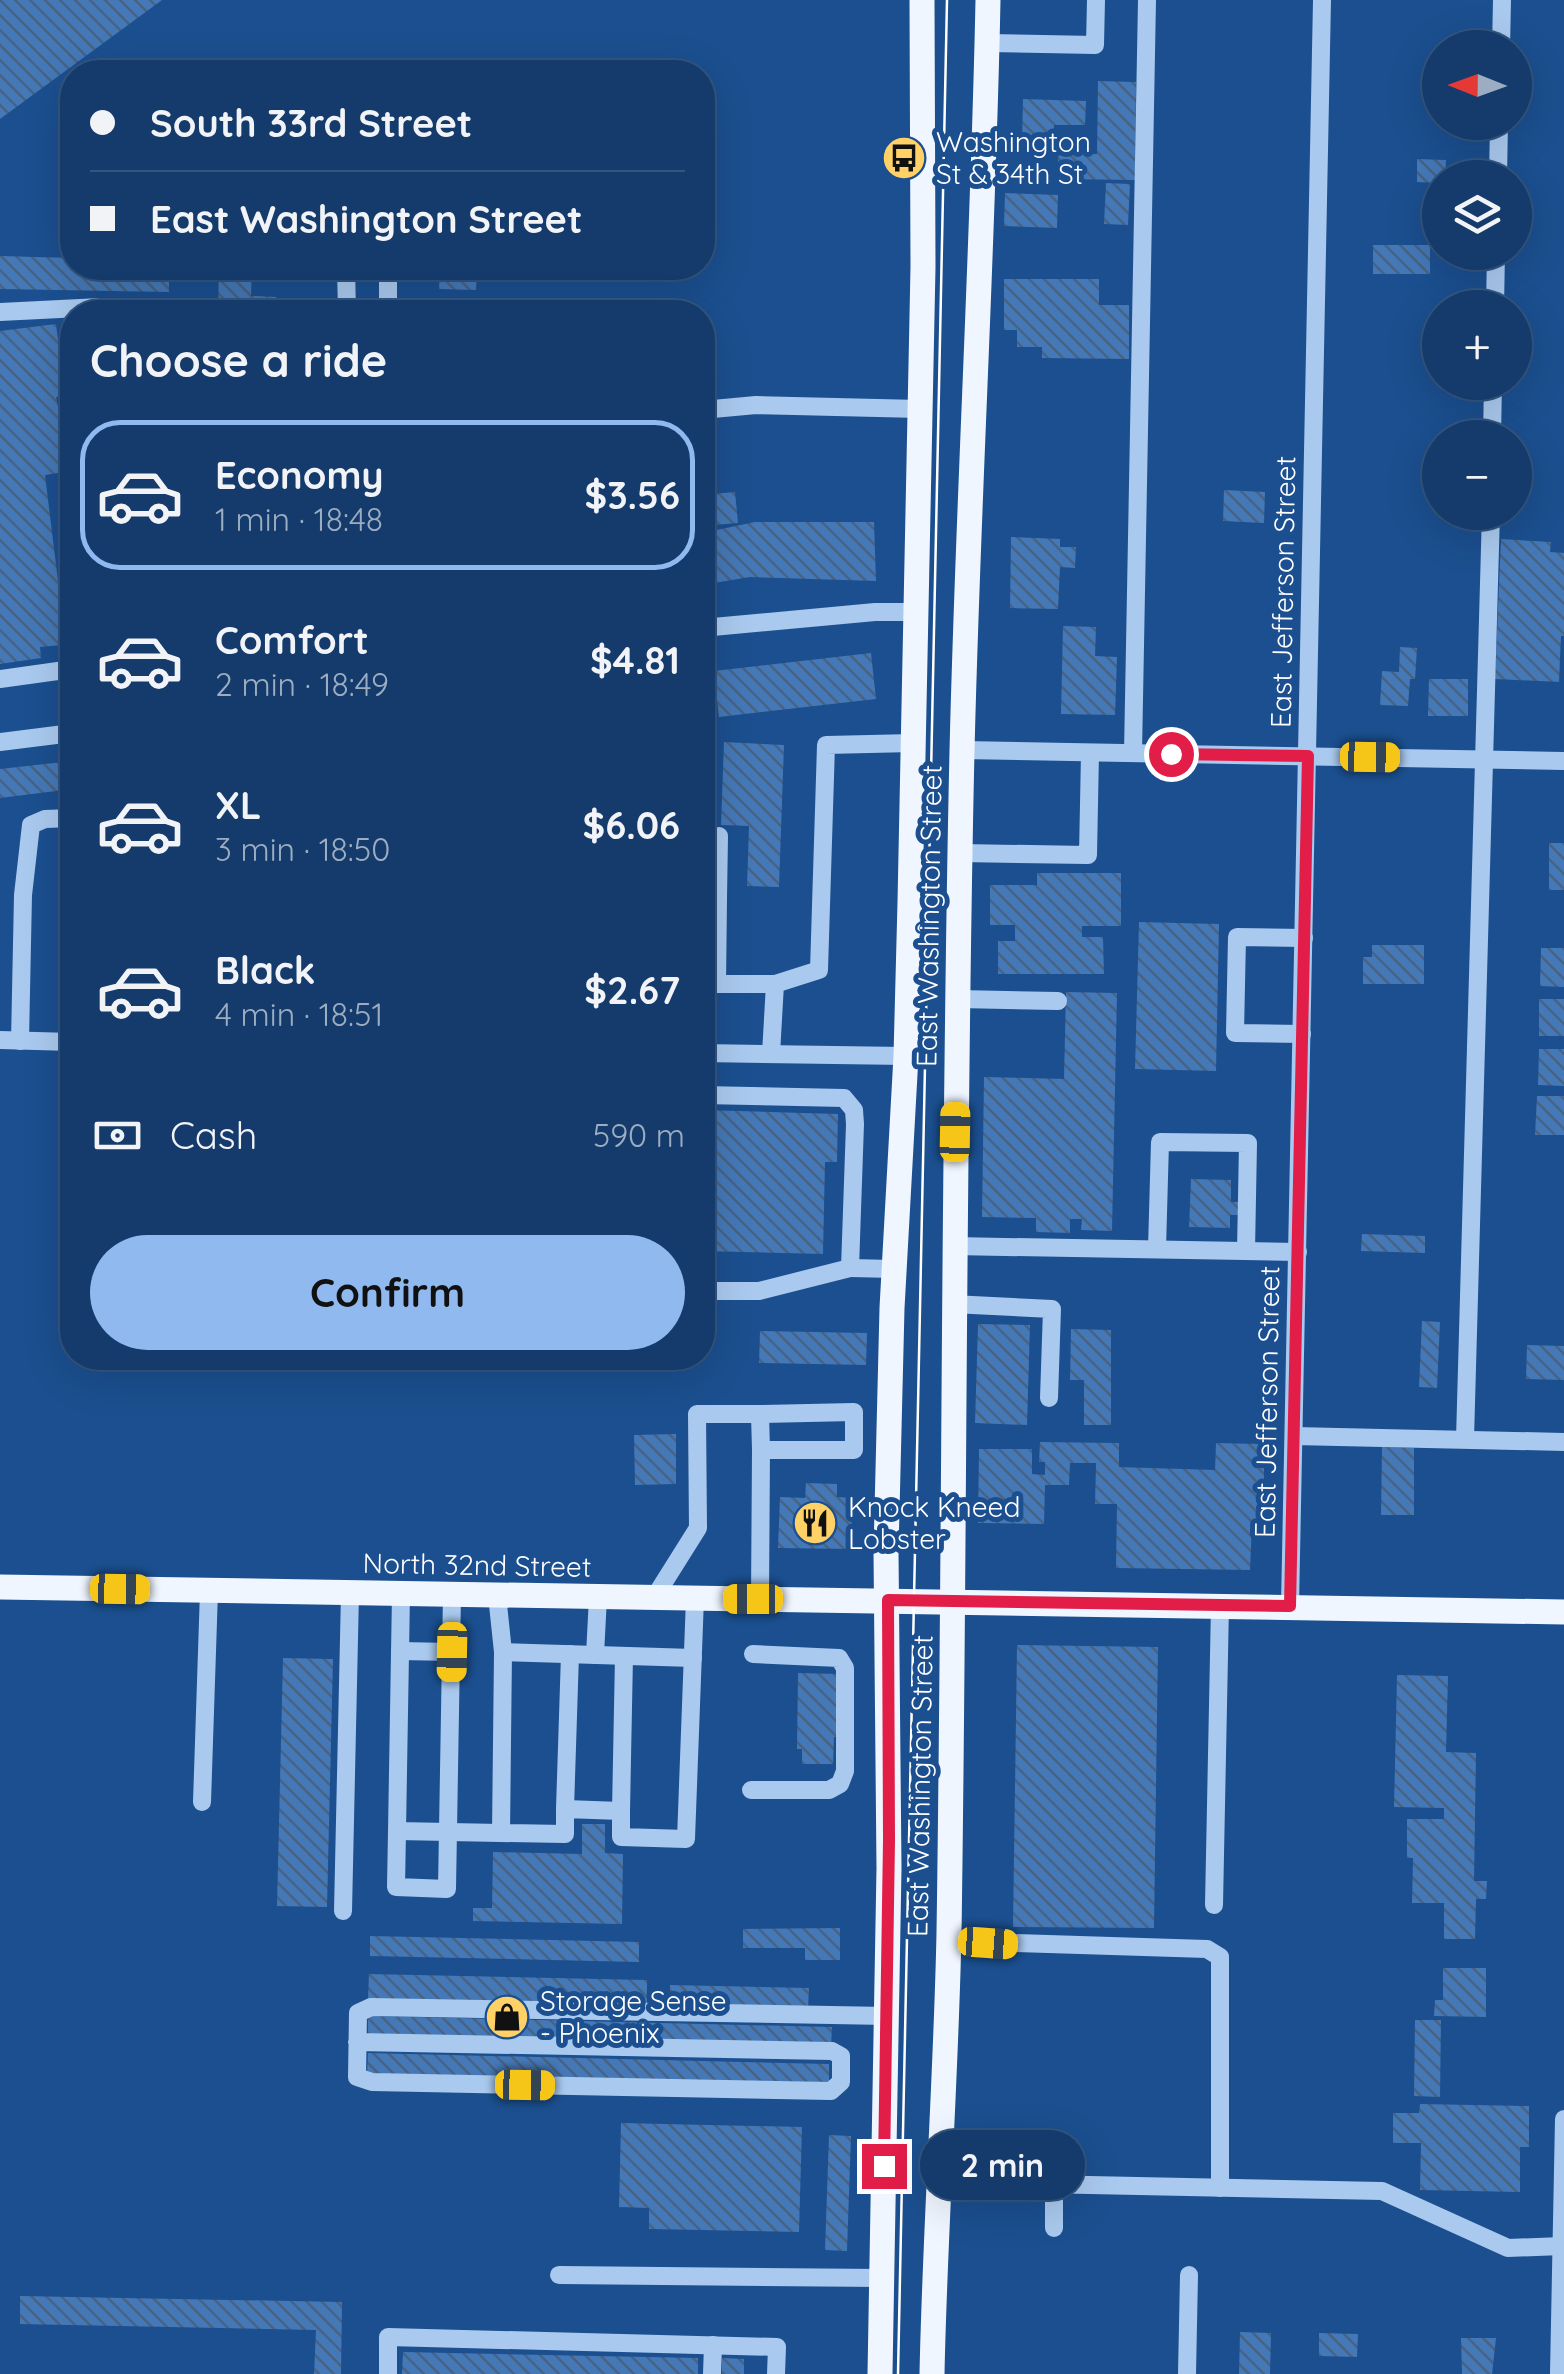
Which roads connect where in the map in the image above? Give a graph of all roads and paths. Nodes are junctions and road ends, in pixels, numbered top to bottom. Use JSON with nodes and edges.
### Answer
{"nodes":[{"id":1,"x":922,"y":0,"type":"edge"},
{"id":2,"x":988,"y":0,"type":"edge"},
{"id":3,"x":1096,"y":0,"type":"edge"},
{"id":4,"x":1147,"y":0,"type":"edge"},
{"id":5,"x":1322,"y":0,"type":"edge"},
{"id":6,"x":1502,"y":0,"type":"edge"},
{"id":7,"x":1501,"y":30,"type":"edge"},
{"id":8,"x":987,"y":43,"type":"junction"},
{"id":9,"x":60,"y":309,"type":"edge"},
{"id":10,"x":0,"y":312,"type":"edge"},
{"id":11,"x":920,"y":408,"type":"junction"},
{"id":12,"x":715,"y":409,"type":"edge"},
{"id":13,"x":1490,"y":530,"type":"edge"},
{"id":14,"x":916,"y":612,"type":"junction"},
{"id":15,"x":715,"y":627,"type":"edge"},
{"id":16,"x":60,"y":671,"type":"edge"},
{"id":17,"x":0,"y":679,"type":"edge"},
{"id":18,"x":60,"y":734,"type":"edge"},
{"id":19,"x":0,"y":742,"type":"edge"},
{"id":20,"x":913,"y":743,"type":"junction"},
{"id":21,"x":962,"y":750,"type":"junction"},
{"id":22,"x":1090,"y":753,"type":"junction"},
{"id":23,"x":1132,"y":753,"type":"junction"},
{"id":24,"x":1308,"y":756,"type":"junction"},
{"id":25,"x":1485,"y":759,"type":"junction"},
{"id":26,"x":1564,"y":761,"type":"edge"},
{"id":27,"x":60,"y":818,"type":"edge"},
{"id":28,"x":719,"y":836,"type":"dead end"},
{"id":29,"x":960,"y":853,"type":"junction"},
{"id":30,"x":715,"y":862,"type":"edge"},
{"id":31,"x":1304,"y":938,"type":"junction"},
{"id":32,"x":715,"y":959,"type":"edge"},
{"id":33,"x":775,"y":984,"type":"junction"},
{"id":34,"x":958,"y":999,"type":"junction"},
{"id":35,"x":1058,"y":1001,"type":"dead end"},
{"id":36,"x":1302,"y":1034,"type":"junction"},
{"id":37,"x":0,"y":1040,"type":"edge"},
{"id":38,"x":20,"y":1041,"type":"junction"},
{"id":39,"x":60,"y":1042,"type":"edge"},
{"id":40,"x":715,"y":1052,"type":"edge"},
{"id":41,"x":771,"y":1054,"type":"junction"},
{"id":42,"x":906,"y":1056,"type":"junction"},
{"id":43,"x":715,"y":1095,"type":"edge"},
{"id":44,"x":953,"y":1246,"type":"junction"},
{"id":45,"x":1157,"y":1250,"type":"junction"},
{"id":46,"x":1246,"y":1251,"type":"junction"},
{"id":47,"x":1298,"y":1252,"type":"junction"},
{"id":48,"x":850,"y":1268,"type":"junction"},
{"id":49,"x":894,"y":1269,"type":"junction"},
{"id":50,"x":715,"y":1291,"type":"edge"},
{"id":51,"x":952,"y":1304,"type":"junction"},
{"id":52,"x":1049,"y":1398,"type":"dead end"},
{"id":53,"x":760,"y":1414,"type":"junction"},
{"id":54,"x":1294,"y":1436,"type":"junction"},
{"id":55,"x":1464,"y":1439,"type":"junction"},
{"id":56,"x":1564,"y":1442,"type":"edge"},
{"id":57,"x":761,"y":1450,"type":"junction"},
{"id":58,"x":0,"y":1587,"type":"edge"},
{"id":59,"x":209,"y":1591,"type":"junction"},
{"id":60,"x":350,"y":1592,"type":"junction"},
{"id":61,"x":401,"y":1594,"type":"junction"},
{"id":62,"x":452,"y":1594,"type":"junction"},
{"id":63,"x":497,"y":1595,"type":"junction"},
{"id":64,"x":598,"y":1596,"type":"junction"},
{"id":65,"x":654,"y":1598,"type":"junction"},
{"id":66,"x":695,"y":1598,"type":"junction"},
{"id":67,"x":760,"y":1599,"type":"junction"},
{"id":68,"x":888,"y":1600,"type":"junction"},
{"id":69,"x":952,"y":1601,"type":"junction"},
{"id":70,"x":1220,"y":1605,"type":"junction"},
{"id":71,"x":1290,"y":1606,"type":"junction"},
{"id":72,"x":1564,"y":1612,"type":"edge"},
{"id":73,"x":400,"y":1651,"type":"junction"},
{"id":74,"x":452,"y":1652,"type":"junction"},
{"id":75,"x":503,"y":1652,"type":"junction"},
{"id":76,"x":570,"y":1654,"type":"junction"},
{"id":77,"x":753,"y":1654,"type":"dead end"},
{"id":78,"x":596,"y":1655,"type":"junction"},
{"id":79,"x":624,"y":1656,"type":"junction"},
{"id":80,"x":693,"y":1658,"type":"junction"},
{"id":81,"x":751,"y":1790,"type":"dead end"},
{"id":82,"x":202,"y":1802,"type":"dead end"},
{"id":83,"x":565,"y":1809,"type":"junction"},
{"id":84,"x":621,"y":1812,"type":"junction"},
{"id":85,"x":397,"y":1832,"type":"junction"},
{"id":86,"x":449,"y":1832,"type":"junction"},
{"id":87,"x":500,"y":1833,"type":"junction"},
{"id":88,"x":1214,"y":1905,"type":"dead end"},
{"id":89,"x":343,"y":1911,"type":"dead end"},
{"id":90,"x":948,"y":1941,"type":"junction"},
{"id":91,"x":887,"y":2016,"type":"junction"},
{"id":92,"x":357,"y":2042,"type":"junction"},
{"id":93,"x":1564,"y":2119,"type":"edge"},
{"id":94,"x":938,"y":2182,"type":"junction"},
{"id":95,"x":1054,"y":2184,"type":"junction"},
{"id":96,"x":1220,"y":2188,"type":"junction"},
{"id":97,"x":1054,"y":2228,"type":"dead end"},
{"id":98,"x":1562,"y":2246,"type":"edge"},
{"id":99,"x":559,"y":2275,"type":"dead end"},
{"id":100,"x":1189,"y":2275,"type":"dead end"},
{"id":101,"x":882,"y":2278,"type":"junction"},
{"id":102,"x":713,"y":2346,"type":"junction"},
{"id":103,"x":388,"y":2374,"type":"edge"},
{"id":104,"x":712,"y":2374,"type":"edge"},
{"id":105,"x":776,"y":2374,"type":"edge"},
{"id":106,"x":880,"y":2374,"type":"edge"},
{"id":107,"x":932,"y":2374,"type":"edge"},
{"id":108,"x":1186,"y":2374,"type":"edge"},
{"id":109,"x":1560,"y":2374,"type":"edge"}],
"edges":[{"from":1,"to":11,"type":"main road","name":"East Washington Street"},
{"from":2,"to":8,"type":"main road","name":"East Washington Street"},
{"from":3,"to":8,"type":"street"},
{"from":4,"to":23,"type":"street"},
{"from":5,"to":24,"type":"street","name":"East Jefferson Street"},
{"from":6,"to":7,"type":"street"},
{"from":8,"to":21,"type":"main road","name":"East Washington Street"},
{"from":9,"to":10,"type":"street"},
{"from":11,"to":12,"type":"street"},
{"from":11,"to":14,"type":"main road","name":"East Washington Street"},
{"from":13,"to":25,"type":"street"},
{"from":14,"to":15,"type":"street"},
{"from":14,"to":20,"type":"main road","name":"East Washington Street"},
{"from":16,"to":17,"type":"street"},
{"from":18,"to":19,"type":"street"},
{"from":20,"to":33,"type":"street"},
{"from":20,"to":42,"type":"main road","name":"East Washington Street"},
{"from":21,"to":22,"type":"street"},
{"from":21,"to":29,"type":"main road","name":"East Washington Street"},
{"from":22,"to":23,"type":"street"},
{"from":22,"to":29,"type":"street"},
{"from":23,"to":24,"type":"street"},
{"from":24,"to":25,"type":"street"},
{"from":24,"to":31,"type":"street","name":"East Jefferson Street"},
{"from":25,"to":26,"type":"street"},
{"from":25,"to":55,"type":"street"},
{"from":27,"to":38,"type":"street"},
{"from":28,"to":30,"type":"street"},
{"from":29,"to":34,"type":"main road","name":"East Washington Street"},
{"from":31,"to":36,"type":"street","name":"East Jefferson Street"},
{"from":31,"to":36,"type":"street"},
{"from":32,"to":33,"type":"street"},
{"from":33,"to":41,"type":"street"},
{"from":34,"to":35,"type":"street"},
{"from":34,"to":44,"type":"main road","name":"East Washington Street"},
{"from":36,"to":47,"type":"street","name":"East Jefferson Street"},
{"from":37,"to":38,"type":"street"},
{"from":38,"to":39,"type":"street"},
{"from":40,"to":41,"type":"street"},
{"from":41,"to":42,"type":"street"},
{"from":42,"to":49,"type":"main road","name":"East Washington Street"},
{"from":43,"to":48,"type":"street"},
{"from":44,"to":45,"type":"street"},
{"from":44,"to":51,"type":"main road","name":"East Washington Street"},
{"from":45,"to":46,"type":"street"},
{"from":45,"to":46,"type":"street"},
{"from":46,"to":47,"type":"street"},
{"from":47,"to":54,"type":"street","name":"East Jefferson Street"},
{"from":48,"to":49,"type":"street"},
{"from":48,"to":50,"type":"street"},
{"from":49,"to":68,"type":"main road","name":"East Washington Street"},
{"from":51,"to":52,"type":"street"},
{"from":51,"to":69,"type":"main road","name":"East Washington Street"},
{"from":53,"to":57,"type":"street"},
{"from":53,"to":57,"type":"street"},
{"from":53,"to":65,"type":"street"},
{"from":54,"to":55,"type":"street"},
{"from":54,"to":71,"type":"street","name":"East Jefferson Street"},
{"from":55,"to":56,"type":"street"},
{"from":57,"to":67,"type":"street"},
{"from":58,"to":59,"type":"main road","name":"North 32nd Street"},
{"from":59,"to":60,"type":"main road","name":"North 32nd Street"},
{"from":59,"to":82,"type":"street"},
{"from":60,"to":61,"type":"main road","name":"North 32nd Street"},
{"from":60,"to":89,"type":"street"},
{"from":61,"to":62,"type":"main road","name":"North 32nd Street"},
{"from":61,"to":73,"type":"street"},
{"from":62,"to":63,"type":"main road","name":"North 32nd Street"},
{"from":62,"to":74,"type":"street"},
{"from":63,"to":64,"type":"main road","name":"North 32nd Street"},
{"from":63,"to":75,"type":"street"},
{"from":64,"to":65,"type":"main road","name":"North 32nd Street"},
{"from":64,"to":78,"type":"street"},
{"from":65,"to":66,"type":"main road","name":"North 32nd Street"},
{"from":66,"to":67,"type":"main road","name":"North 32nd Street"},
{"from":66,"to":80,"type":"street"},
{"from":67,"to":68,"type":"main road","name":"North 32nd Street"},
{"from":68,"to":69,"type":"main road","name":"North 32nd Street"},
{"from":68,"to":91,"type":"main road","name":"East Washington Street"},
{"from":69,"to":70,"type":"main road","name":"North 32nd Street"},
{"from":69,"to":90,"type":"main road","name":"East Washington Street"},
{"from":70,"to":71,"type":"main road","name":"North 32nd Street"},
{"from":70,"to":88,"type":"street"},
{"from":71,"to":72,"type":"main road","name":"North 32nd Street"},
{"from":73,"to":74,"type":"street"},
{"from":73,"to":85,"type":"street"},
{"from":74,"to":86,"type":"street"},
{"from":75,"to":76,"type":"street"},
{"from":75,"to":87,"type":"street"},
{"from":76,"to":78,"type":"street"},
{"from":76,"to":83,"type":"street"},
{"from":77,"to":81,"type":"street"},
{"from":78,"to":79,"type":"street"},
{"from":79,"to":80,"type":"street"},
{"from":79,"to":84,"type":"street"},
{"from":80,"to":84,"type":"street"},
{"from":83,"to":84,"type":"street"},
{"from":83,"to":87,"type":"street"},
{"from":85,"to":86,"type":"street"},
{"from":85,"to":86,"type":"street"},
{"from":86,"to":87,"type":"street"},
{"from":90,"to":94,"type":"main road","name":"East Washington Street"},
{"from":90,"to":96,"type":"street"},
{"from":91,"to":92,"type":"street"},
{"from":91,"to":101,"type":"main road","name":"East Washington Street"},
{"from":92,"to":92,"type":"street"},
{"from":93,"to":98,"type":"street"},
{"from":94,"to":95,"type":"street"},
{"from":94,"to":107,"type":"main road","name":"East Washington Street"},
{"from":95,"to":96,"type":"street"},
{"from":95,"to":97,"type":"street"},
{"from":96,"to":98,"type":"street"},
{"from":98,"to":109,"type":"street"},
{"from":99,"to":101,"type":"street"},
{"from":100,"to":108,"type":"street"},
{"from":101,"to":106,"type":"main road","name":"East Washington Street"},
{"from":102,"to":103,"type":"street"},
{"from":102,"to":104,"type":"street"},
{"from":102,"to":105,"type":"street"}]}
